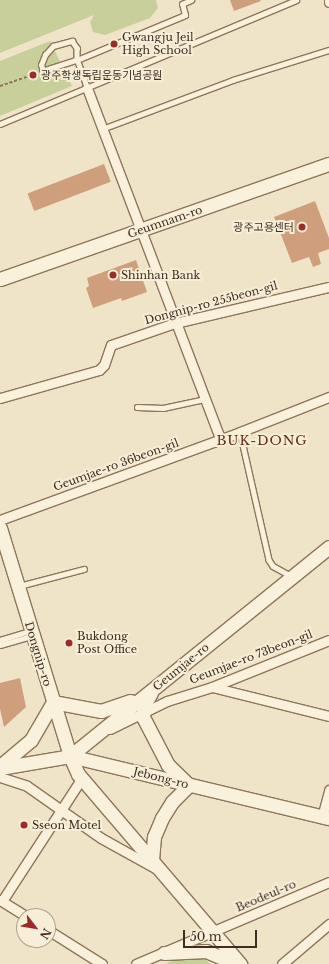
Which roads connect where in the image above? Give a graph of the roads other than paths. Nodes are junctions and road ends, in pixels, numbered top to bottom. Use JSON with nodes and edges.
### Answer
{"nodes":[{"id":1,"x":191,"y":0,"type":"edge"},
{"id":2,"x":296,"y":0,"type":"edge"},
{"id":3,"x":329,"y":50,"type":"edge"},
{"id":4,"x":77,"y":60,"type":"junction"},
{"id":5,"x":87,"y":88,"type":"junction"},
{"id":6,"x":0,"y":124,"type":"edge"},
{"id":7,"x":102,"y":129,"type":"junction"},
{"id":8,"x":329,"y":164,"type":"edge"},
{"id":9,"x":139,"y":231,"type":"junction"},
{"id":10,"x":0,"y":279,"type":"edge"},
{"id":11,"x":329,"y":288,"type":"edge"},
{"id":12,"x":175,"y":323,"type":"junction"},
{"id":13,"x":0,"y":398,"type":"edge"},
{"id":14,"x":205,"y":399,"type":"junction"},
{"id":15,"x":329,"y":399,"type":"edge"},
{"id":16,"x":137,"y":407,"type":"dead end"},
{"id":17,"x":240,"y":432,"type":"junction"},
{"id":18,"x":220,"y":439,"type":"junction"},
{"id":19,"x":0,"y":520,"type":"edge"},
{"id":20,"x":1,"y":534,"type":"edge"},
{"id":21,"x":329,"y":547,"type":"edge"},
{"id":22,"x":84,"y":570,"type":"dead end"},
{"id":23,"x":293,"y":577,"type":"junction"},
{"id":24,"x":17,"y":587,"type":"junction"},
{"id":25,"x":31,"y":633,"type":"junction"},
{"id":26,"x":0,"y":640,"type":"edge"},
{"id":27,"x":329,"y":640,"type":"edge"},
{"id":28,"x":0,"y":645,"type":"edge"},
{"id":29,"x":212,"y":687,"type":"junction"},
{"id":30,"x":152,"y":691,"type":"junction"},
{"id":31,"x":53,"y":702,"type":"junction"},
{"id":32,"x":142,"y":713,"type":"junction"},
{"id":33,"x":329,"y":716,"type":"edge"},
{"id":34,"x":94,"y":736,"type":"junction"},
{"id":35,"x":70,"y":756,"type":"junction"},
{"id":36,"x":0,"y":767,"type":"edge"},
{"id":37,"x":0,"y":777,"type":"edge"},
{"id":38,"x":82,"y":778,"type":"junction"},
{"id":39,"x":189,"y":785,"type":"junction"},
{"id":40,"x":329,"y":790,"type":"edge"},
{"id":41,"x":60,"y":809,"type":"junction"},
{"id":42,"x":325,"y":817,"type":"edge"},
{"id":43,"x":152,"y":859,"type":"junction"},
{"id":44,"x":164,"y":873,"type":"junction"},
{"id":45,"x":329,"y":882,"type":"edge"},
{"id":46,"x":1,"y":900,"type":"edge"},
{"id":47,"x":16,"y":910,"type":"edge"},
{"id":48,"x":329,"y":925,"type":"edge"},
{"id":49,"x":212,"y":931,"type":"junction"},
{"id":50,"x":56,"y":935,"type":"edge"},
{"id":51,"x":164,"y":953,"type":"junction"},
{"id":52,"x":102,"y":964,"type":"edge"},
{"id":53,"x":136,"y":964,"type":"edge"},
{"id":54,"x":236,"y":964,"type":"edge"},
{"id":55,"x":240,"y":964,"type":"edge"},
{"id":56,"x":282,"y":964,"type":"edge"}],
"edges":[{"from":1,"to":4,"type":"lane"},
{"from":2,"to":5,"type":"lane"},
{"from":3,"to":7,"type":"lane"},
{"from":4,"to":4,"type":"lane"},
{"from":4,"to":5,"type":"lane"},
{"from":5,"to":6,"type":"lane"},
{"from":5,"to":7,"type":"street"},
{"from":7,"to":9,"type":"street"},
{"from":8,"to":9,"type":"street","name":"Geumnam-ro"},
{"from":9,"to":10,"type":"street","name":"Geumnam-ro"},
{"from":9,"to":12,"type":"street"},
{"from":11,"to":12,"type":"street","name":"Dongnip-ro 255beon-gil"},
{"from":12,"to":13,"type":"street","name":"Dongnip-ro 255beon-gil"},
{"from":12,"to":14,"type":"street"},
{"from":14,"to":16,"type":"lane"},
{"from":14,"to":18,"type":"street"},
{"from":15,"to":17,"type":"street","name":"Geumjae-ro 36beon-gil"},
{"from":17,"to":18,"type":"street","name":"Geumjae-ro 36beon-gil"},
{"from":17,"to":23,"type":"lane"},
{"from":18,"to":19,"type":"street","name":"Geumjae-ro 36beon-gil"},
{"from":20,"to":24,"type":"street","name":"Dongnip-ro"},
{"from":21,"to":23,"type":"street","name":"Geumjae-ro"},
{"from":22,"to":24,"type":"lane"},
{"from":23,"to":30,"type":"street","name":"Geumjae-ro"},
{"from":24,"to":25,"type":"street","name":"Dongnip-ro"},
{"from":25,"to":26,"type":"lane"},
{"from":25,"to":28,"type":"lane"},
{"from":25,"to":31,"type":"street","name":"Dongnip-ro"},
{"from":27,"to":29,"type":"street","name":"Geumjae-ro 73beon-gil"},
{"from":29,"to":32,"type":"street","name":"Geumjae-ro 73beon-gil"},
{"from":29,"to":33,"type":"street"},
{"from":30,"to":31,"type":"street"},
{"from":30,"to":32,"type":"street"},
{"from":30,"to":34,"type":"street","name":"Geumjae-ro"},
{"from":31,"to":35,"type":"street","name":"Dongnip-ro"},
{"from":31,"to":36,"type":"street"},
{"from":32,"to":34,"type":"street","name":"Geumjae-ro 73beon-gil"},
{"from":32,"to":39,"type":"street"},
{"from":34,"to":35,"type":"street","name":"Geumjae-ro"},
{"from":35,"to":36,"type":"street","name":"Jebong-ro"},
{"from":35,"to":38,"type":"street","name":"Dongnip-ro"},
{"from":35,"to":39,"type":"street","name":"Jebong-ro"},
{"from":37,"to":41,"type":"street"},
{"from":38,"to":41,"type":"street"},
{"from":38,"to":43,"type":"street","name":"Dongnip-ro"},
{"from":39,"to":42,"type":"street","name":"Jebong-ro"},
{"from":39,"to":43,"type":"street"},
{"from":40,"to":42,"type":"street","name":"Jebong-ro"},
{"from":41,"to":44,"type":"street"},
{"from":41,"to":46,"type":"street"},
{"from":43,"to":44,"type":"street","name":"Dongnip-ro"},
{"from":44,"to":49,"type":"street","name":"Dongnip-ro"},
{"from":45,"to":49,"type":"street","name":"Beodeul-ro"},
{"from":46,"to":47,"type":"street"},
{"from":48,"to":56,"type":"street"},
{"from":49,"to":51,"type":"street","name":"Beodeul-ro"},
{"from":49,"to":55,"type":"street","name":"Dongnip-ro"},
{"from":50,"to":52,"type":"street"},
{"from":51,"to":53,"type":"street","name":"Beodeul-ro"},
{"from":51,"to":54,"type":"street"}]}
